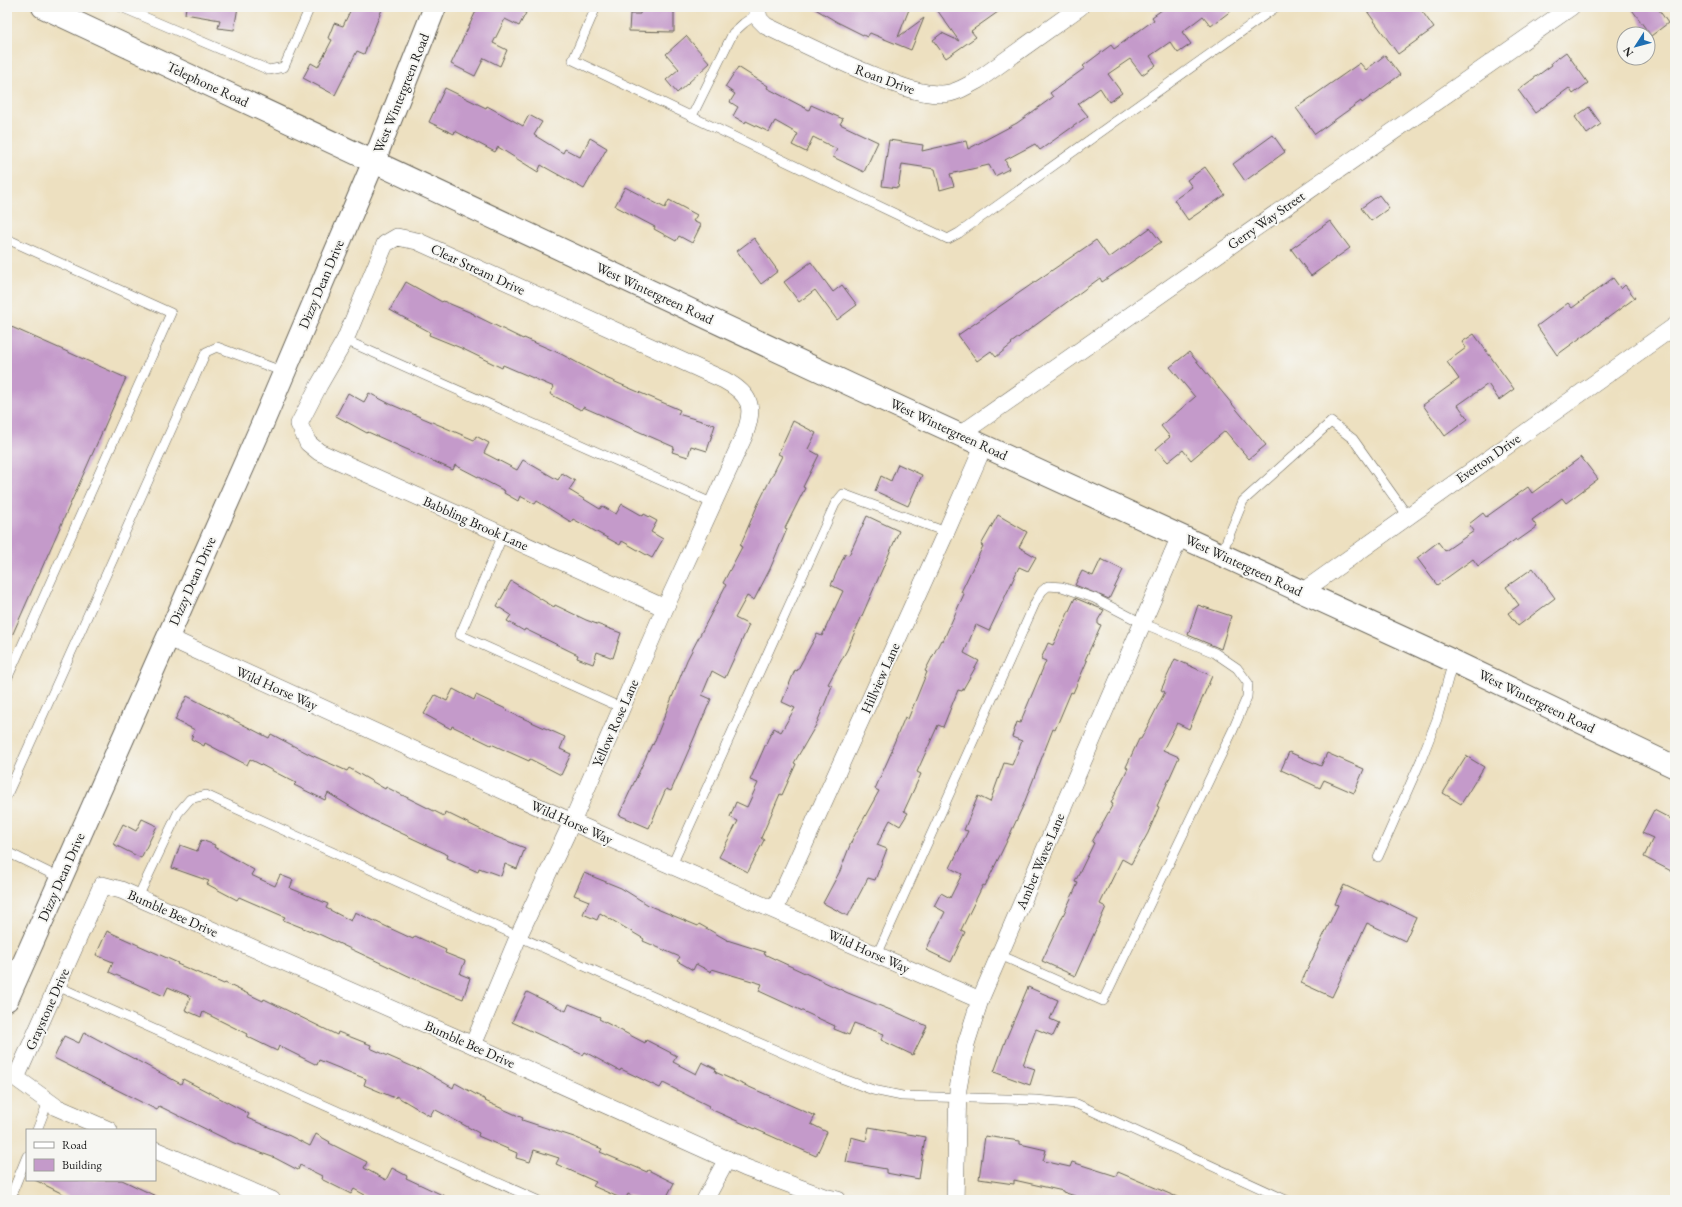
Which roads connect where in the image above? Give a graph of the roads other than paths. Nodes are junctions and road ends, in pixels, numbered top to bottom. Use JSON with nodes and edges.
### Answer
{"nodes":[{"id":1,"x":43,"y":7,"type":"edge"},
{"id":2,"x":121,"y":7,"type":"edge"},
{"id":3,"x":310,"y":7,"type":"edge"},
{"id":4,"x":435,"y":7,"type":"edge"},
{"id":5,"x":596,"y":7,"type":"edge"},
{"id":6,"x":1080,"y":7,"type":"edge"},
{"id":7,"x":1276,"y":7,"type":"edge"},
{"id":8,"x":1571,"y":7,"type":"edge"},
{"id":9,"x":757,"y":11,"type":"edge"},
{"id":10,"x":692,"y":116,"type":"junction"},
{"id":11,"x":374,"y":161,"type":"junction"},
{"id":12,"x":7,"y":239,"type":"edge"},
{"id":13,"x":1675,"y":326,"type":"edge"},
{"id":14,"x":345,"y":340,"type":"junction"},
{"id":15,"x":284,"y":372,"type":"junction"},
{"id":16,"x":747,"y":400,"type":"joint"},
{"id":17,"x":299,"y":424,"type":"joint"},
{"id":18,"x":961,"y":434,"type":"junction"},
{"id":19,"x":984,"y":446,"type":"junction"},
{"id":20,"x":714,"y":504,"type":"junction"},
{"id":21,"x":1407,"y":515,"type":"junction"},
{"id":22,"x":946,"y":532,"type":"junction"},
{"id":23,"x":503,"y":535,"type":"junction"},
{"id":24,"x":1180,"y":536,"type":"junction"},
{"id":25,"x":1221,"y":554,"type":"junction"},
{"id":26,"x":1302,"y":592,"type":"junction"},
{"id":27,"x":666,"y":608,"type":"junction"},
{"id":28,"x":1142,"y":623,"type":"junction"},
{"id":29,"x":167,"y":637,"type":"junction"},
{"id":30,"x":1453,"y":661,"type":"junction"},
{"id":31,"x":7,"y":679,"type":"edge"},
{"id":32,"x":622,"y":708,"type":"junction"},
{"id":33,"x":1672,"y":762,"type":"edge"},
{"id":34,"x":7,"y":795,"type":"edge"},
{"id":35,"x":572,"y":822,"type":"junction"},
{"id":36,"x":7,"y":852,"type":"edge"},
{"id":37,"x":1378,"y":857,"type":"dead end"},
{"id":38,"x":672,"y":865,"type":"junction"},
{"id":39,"x":60,"y":878,"type":"junction"},
{"id":40,"x":102,"y":886,"type":"joint"},
{"id":41,"x":138,"y":897,"type":"junction"},
{"id":42,"x":775,"y":909,"type":"junction"},
{"id":43,"x":519,"y":935,"type":"junction"},
{"id":44,"x":878,"y":954,"type":"junction"},
{"id":45,"x":1000,"y":955,"type":"junction"},
{"id":46,"x":57,"y":986,"type":"junction"},
{"id":47,"x":7,"y":1000,"type":"edge"},
{"id":48,"x":980,"y":1000,"type":"junction"},
{"id":49,"x":473,"y":1046,"type":"junction"},
{"id":50,"x":957,"y":1098,"type":"junction"},
{"id":51,"x":48,"y":1102,"type":"junction"},
{"id":52,"x":37,"y":1129,"type":"edge"},
{"id":53,"x":107,"y":1129,"type":"edge"},
{"id":54,"x":156,"y":1150,"type":"edge"},
{"id":55,"x":26,"y":1158,"type":"edge"},
{"id":56,"x":727,"y":1159,"type":"junction"},
{"id":57,"x":829,"y":1199,"type":"edge"},
{"id":58,"x":14,"y":1200,"type":"edge"},
{"id":59,"x":272,"y":1200,"type":"edge"},
{"id":60,"x":537,"y":1200,"type":"edge"},
{"id":61,"x":705,"y":1200,"type":"edge"},
{"id":62,"x":955,"y":1200,"type":"edge"},
{"id":63,"x":1286,"y":1200,"type":"edge"}],
"edges":[{"from":1,"to":11,"type":"main road","name":"Telephone Road"},
{"from":2,"to":3,"type":"lane"},
{"from":4,"to":11,"type":"main road","name":"West Wintergreen Road"},
{"from":5,"to":10,"type":"lane"},
{"from":6,"to":9,"type":"street","name":"Roan Drive"},
{"from":7,"to":10,"type":"lane"},
{"from":8,"to":18,"type":"street","name":"Gerry Way Street"},
{"from":9,"to":10,"type":"lane"},
{"from":11,"to":15,"type":"main road","name":"Dizzy Dean Drive"},
{"from":11,"to":18,"type":"main road","name":"West Wintergreen Road"},
{"from":12,"to":31,"type":"lane"},
{"from":13,"to":21,"type":"street","name":"Everton Drive"},
{"from":14,"to":16,"type":"street","name":"Clear Stream Drive"},
{"from":14,"to":17,"type":"street","name":"Clear Stream Drive"},
{"from":14,"to":20,"type":"lane"},
{"from":15,"to":29,"type":"main road","name":"Dizzy Dean Drive"},
{"from":15,"to":34,"type":"lane"},
{"from":16,"to":20,"type":"street","name":"Yellow Rose Lane"},
{"from":17,"to":23,"type":"street","name":"Babbling Brook Lane"},
{"from":18,"to":19,"type":"main road","name":"West Wintergreen Road"},
{"from":19,"to":22,"type":"street","name":"Hillview Lane"},
{"from":19,"to":24,"type":"main road","name":"West Wintergreen Road"},
{"from":20,"to":27,"type":"street","name":"Yellow Rose Lane"},
{"from":21,"to":25,"type":"lane"},
{"from":21,"to":26,"type":"street","name":"Everton Drive"},
{"from":22,"to":38,"type":"lane"},
{"from":22,"to":42,"type":"street","name":"Hillview Lane"},
{"from":23,"to":27,"type":"street","name":"Babbling Brook Lane"},
{"from":23,"to":32,"type":"lane"},
{"from":24,"to":25,"type":"main road","name":"West Wintergreen Road"},
{"from":24,"to":28,"type":"street","name":"Amber Waves Lane"},
{"from":25,"to":26,"type":"main road","name":"West Wintergreen Road"},
{"from":26,"to":30,"type":"main road","name":"West Wintergreen Road"},
{"from":27,"to":32,"type":"street","name":"Yellow Rose Lane"},
{"from":28,"to":44,"type":"lane"},
{"from":28,"to":45,"type":"street","name":"Amber Waves Lane"},
{"from":28,"to":45,"type":"lane"},
{"from":29,"to":35,"type":"street","name":"Wild Horse Way"},
{"from":29,"to":39,"type":"main road","name":"Dizzy Dean Drive"},
{"from":30,"to":33,"type":"main road","name":"West Wintergreen Road"},
{"from":30,"to":37,"type":"lane"},
{"from":32,"to":35,"type":"street","name":"Yellow Rose Lane"},
{"from":35,"to":38,"type":"street","name":"Wild Horse Way"},
{"from":35,"to":43,"type":"street","name":"Yellow Rose Lane"},
{"from":36,"to":39,"type":"lane"},
{"from":38,"to":42,"type":"street","name":"Wild Horse Way"},
{"from":39,"to":47,"type":"main road","name":"Dizzy Dean Drive"},
{"from":40,"to":41,"type":"street","name":"Bumble Bee Drive"},
{"from":40,"to":46,"type":"street","name":"Graystone Drive"},
{"from":41,"to":43,"type":"lane"},
{"from":41,"to":49,"type":"street","name":"Bumble Bee Drive"},
{"from":42,"to":44,"type":"street","name":"Wild Horse Way"},
{"from":43,"to":49,"type":"street","name":"Yellow Rose Lane"},
{"from":43,"to":50,"type":"lane"},
{"from":44,"to":48,"type":"street","name":"Wild Horse Way"},
{"from":45,"to":48,"type":"street","name":"Amber Waves Lane"},
{"from":46,"to":51,"type":"street","name":"Graystone Drive"},
{"from":46,"to":60,"type":"lane"},
{"from":48,"to":50,"type":"street","name":"Amber Waves Lane"},
{"from":49,"to":56,"type":"street","name":"Bumble Bee Drive"},
{"from":50,"to":62,"type":"street","name":"Amber Waves Lane"},
{"from":50,"to":63,"type":"lane"},
{"from":51,"to":52,"type":"lane"},
{"from":51,"to":53,"type":"street","name":"Graystone Drive"},
{"from":54,"to":59,"type":"street"},
{"from":55,"to":58,"type":"lane"},
{"from":56,"to":57,"type":"street","name":"Bumble Bee Drive"},
{"from":56,"to":61,"type":"street"}]}
